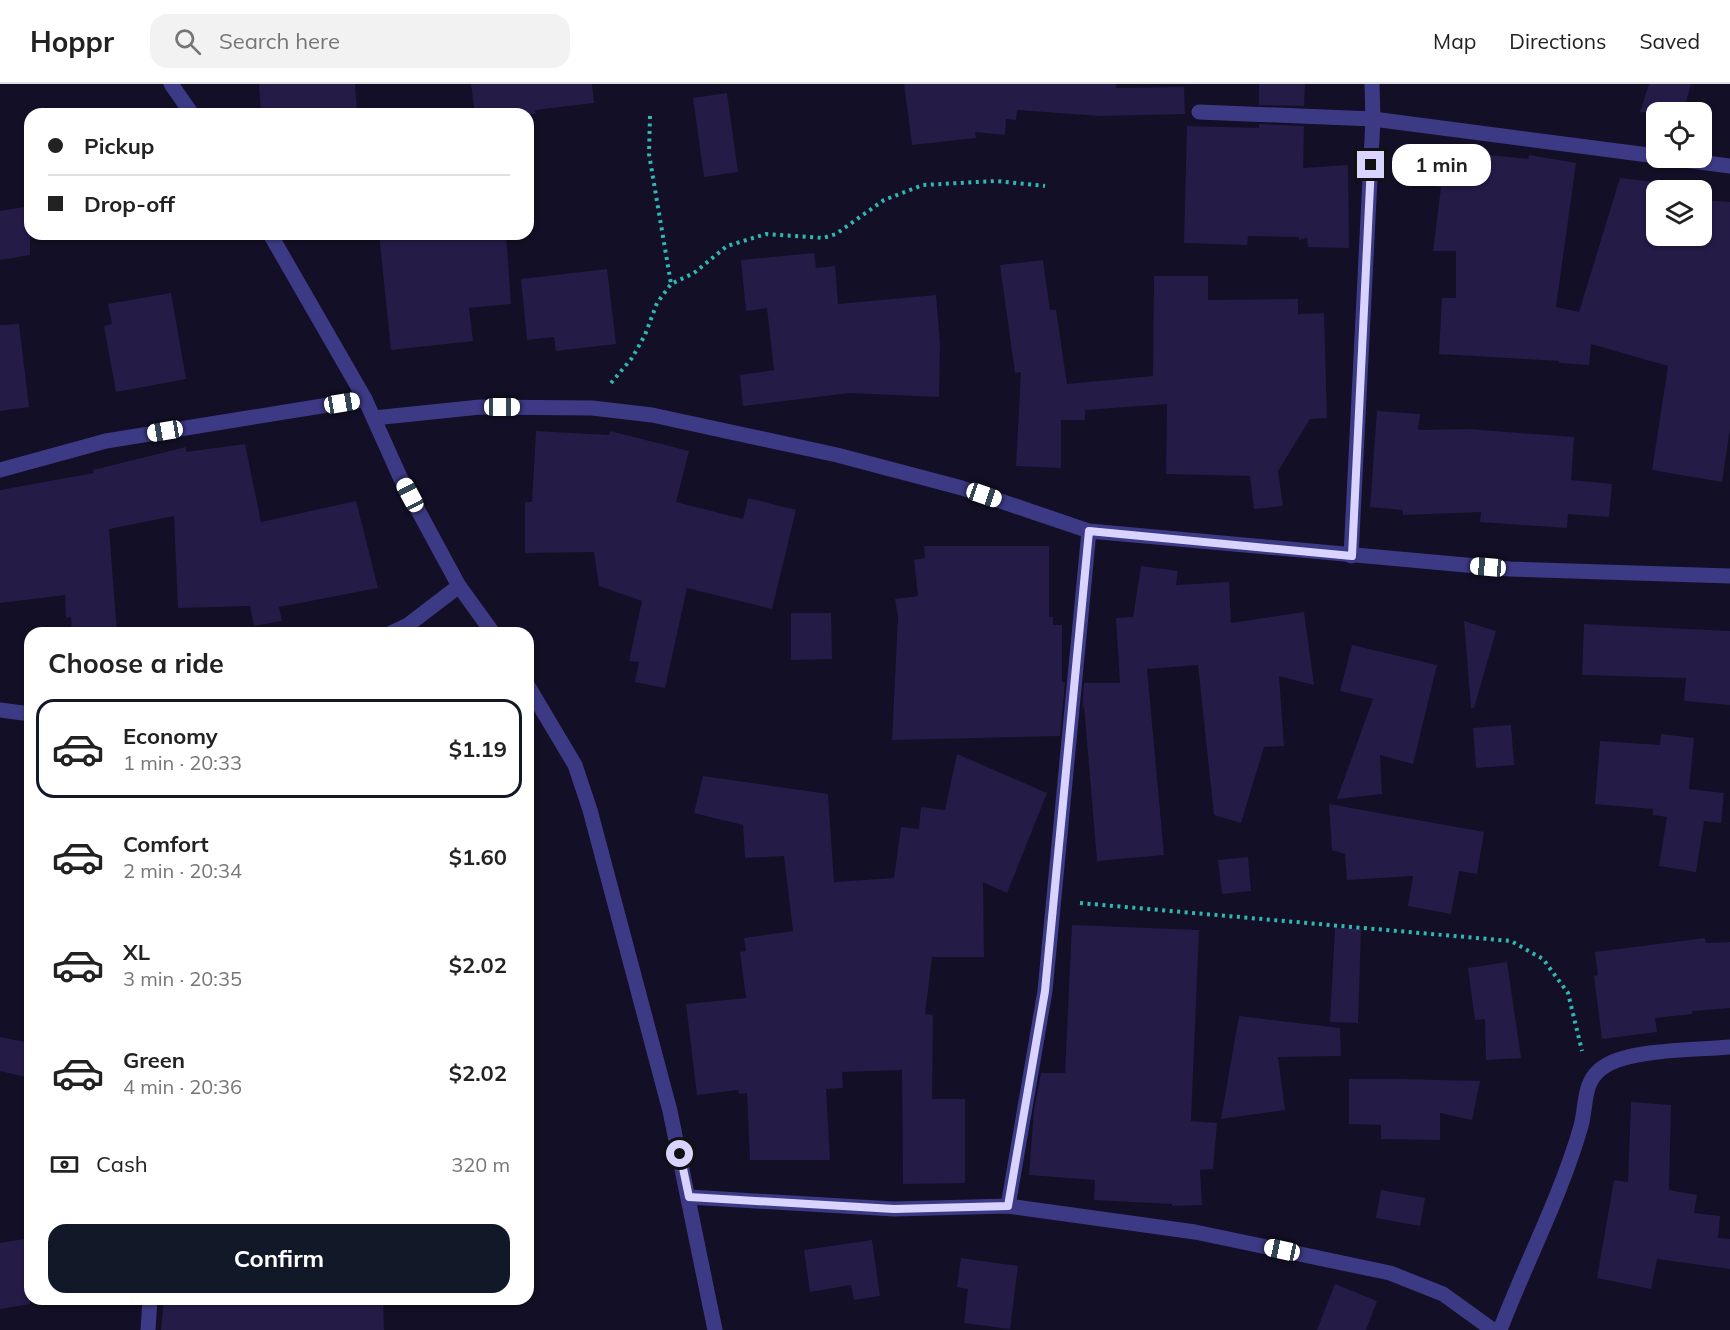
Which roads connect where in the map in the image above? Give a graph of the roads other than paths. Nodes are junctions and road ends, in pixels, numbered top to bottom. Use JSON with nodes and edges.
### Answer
{"nodes":[{"id":1,"x":171,"y":84,"type":"edge"},
{"id":2,"x":1372,"y":84,"type":"edge"},
{"id":3,"x":188,"y":108,"type":"edge"},
{"id":4,"x":1199,"y":112,"type":"dead end"},
{"id":5,"x":1373,"y":118,"type":"junction"},
{"id":6,"x":1646,"y":155,"type":"edge"},
{"id":7,"x":1712,"y":164,"type":"edge"},
{"id":8,"x":1730,"y":166,"type":"edge"},
{"id":9,"x":273,"y":240,"type":"edge"},
{"id":10,"x":365,"y":399,"type":"junction"},
{"id":11,"x":374,"y":418,"type":"junction"},
{"id":12,"x":0,"y":470,"type":"edge"},
{"id":13,"x":1089,"y":531,"type":"junction"},
{"id":14,"x":1352,"y":556,"type":"junction"},
{"id":15,"x":1730,"y":576,"type":"edge"},
{"id":16,"x":459,"y":586,"type":"junction"},
{"id":17,"x":404,"y":627,"type":"edge"},
{"id":18,"x":489,"y":627,"type":"edge"},
{"id":19,"x":534,"y":696,"type":"edge"},
{"id":20,"x":0,"y":710,"type":"edge"},
{"id":21,"x":24,"y":713,"type":"edge"},
{"id":22,"x":1730,"y":1047,"type":"edge"},
{"id":23,"x":689,"y":1197,"type":"junction"},
{"id":24,"x":1008,"y":1206,"type":"junction"},
{"id":25,"x":150,"y":1305,"type":"edge"},
{"id":26,"x":148,"y":1330,"type":"edge"},
{"id":27,"x":715,"y":1330,"type":"edge"},
{"id":28,"x":1493,"y":1330,"type":"edge"},
{"id":29,"x":1500,"y":1330,"type":"edge"}],
"edges":[{"from":1,"to":3,"type":"street"},
{"from":2,"to":5,"type":"street"},
{"from":4,"to":5,"type":"street"},
{"from":5,"to":6,"type":"street"},
{"from":5,"to":14,"type":"street"},
{"from":7,"to":8,"type":"street"},
{"from":9,"to":10,"type":"street"},
{"from":10,"to":11,"type":"street"},
{"from":10,"to":12,"type":"street"},
{"from":11,"to":13,"type":"street"},
{"from":11,"to":16,"type":"street"},
{"from":13,"to":14,"type":"street"},
{"from":13,"to":24,"type":"street"},
{"from":14,"to":15,"type":"street"},
{"from":16,"to":17,"type":"street"},
{"from":16,"to":18,"type":"street"},
{"from":19,"to":23,"type":"street"},
{"from":20,"to":21,"type":"street"},
{"from":22,"to":29,"type":"street"},
{"from":23,"to":24,"type":"street"},
{"from":23,"to":27,"type":"street"},
{"from":24,"to":28,"type":"street"},
{"from":25,"to":26,"type":"street"}]}
